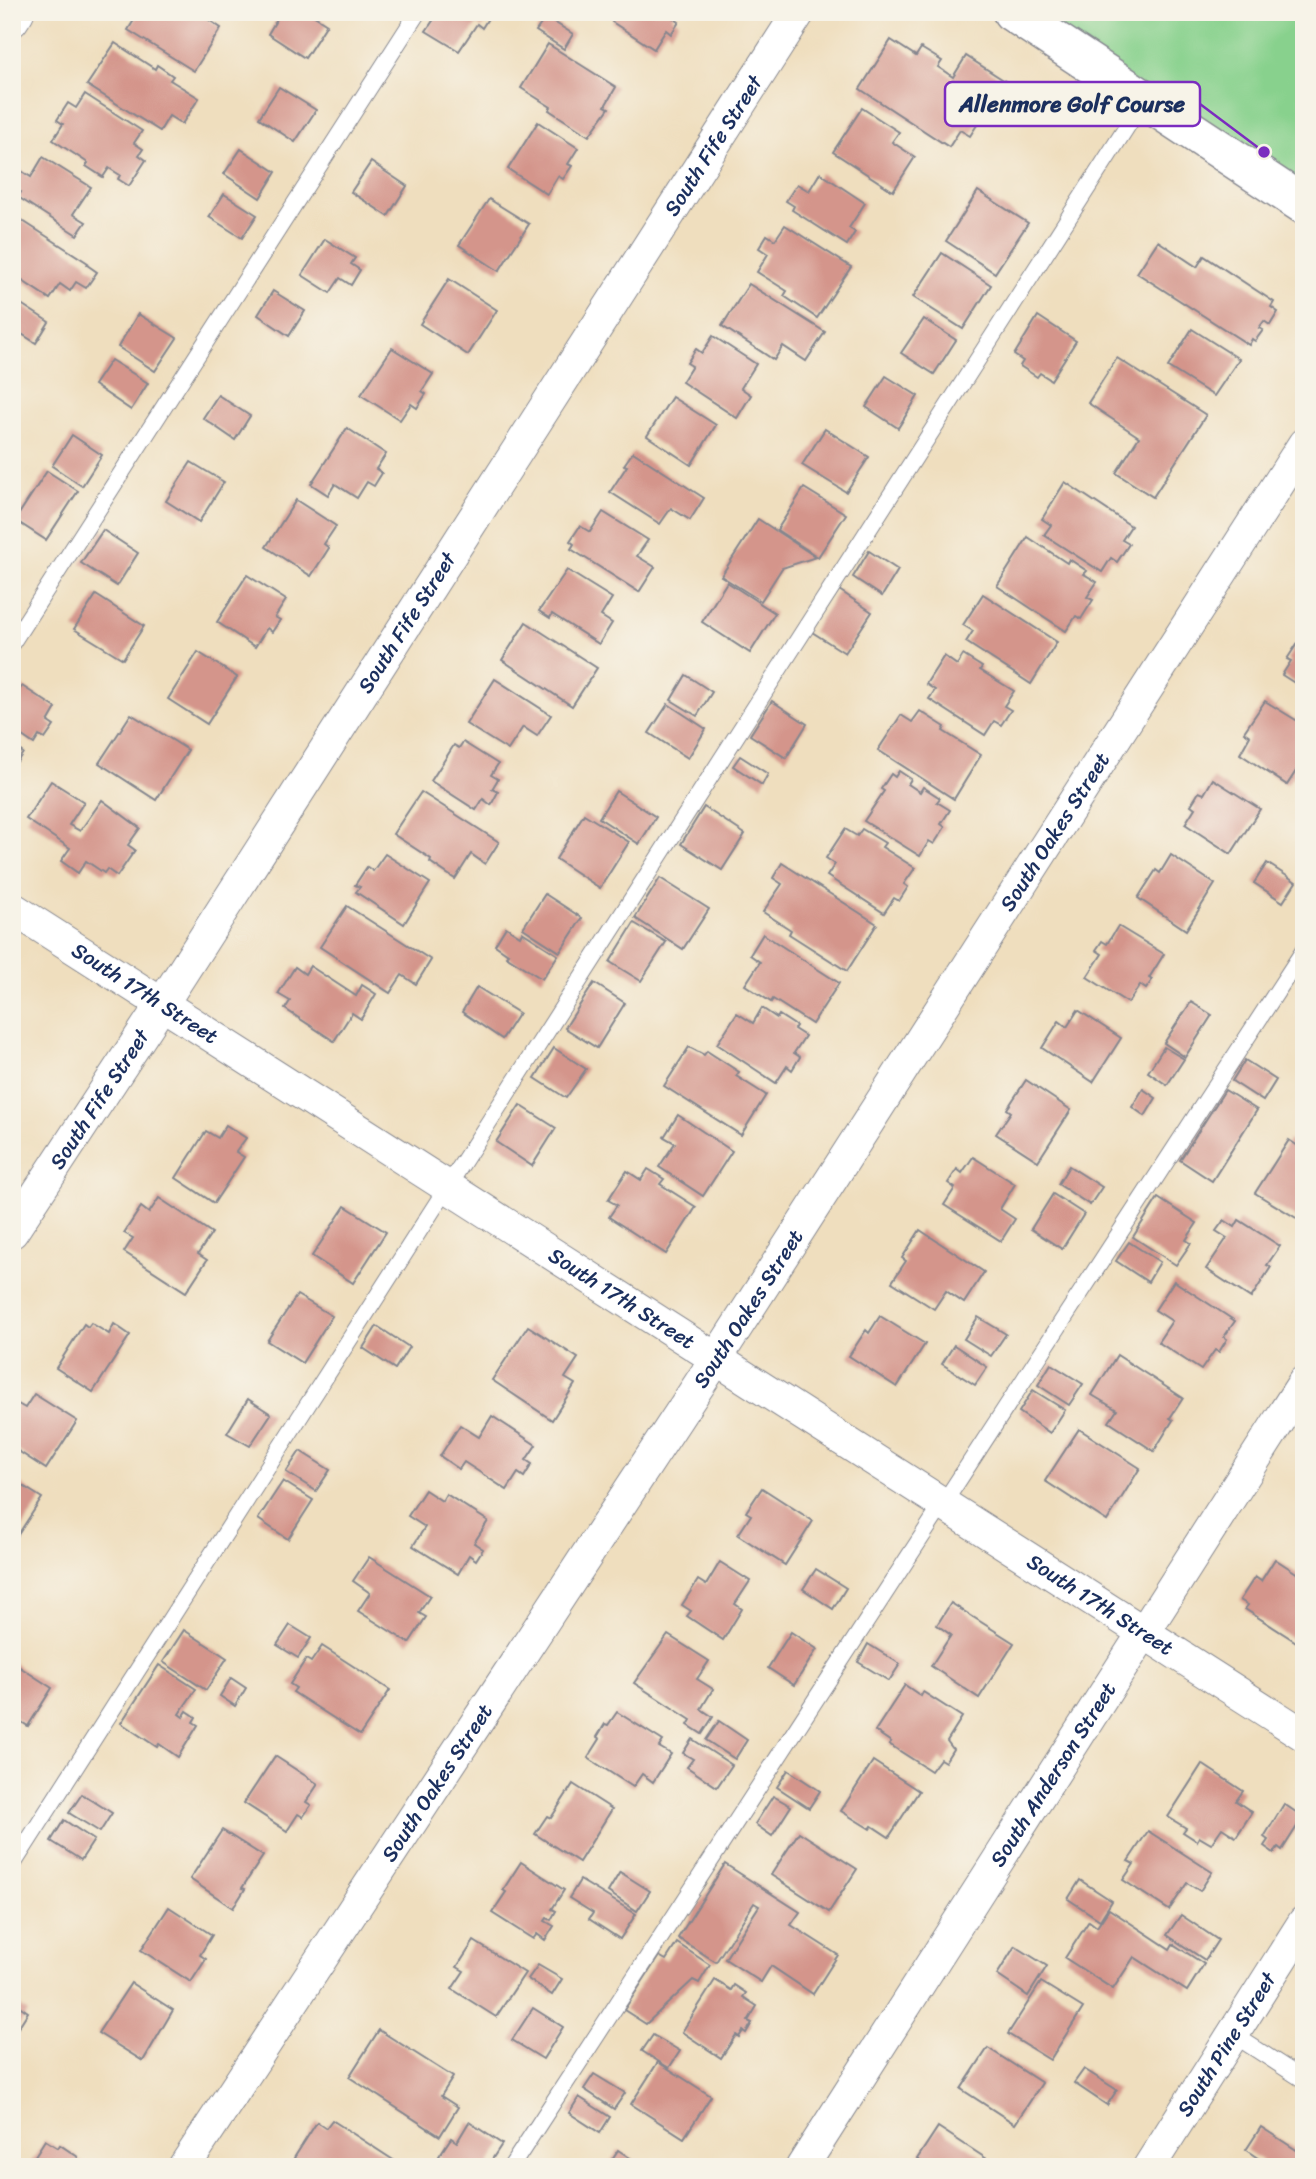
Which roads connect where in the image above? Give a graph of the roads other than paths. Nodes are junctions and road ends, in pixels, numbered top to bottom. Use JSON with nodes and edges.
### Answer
{"nodes":[{"id":1,"x":18,"y":12,"type":"edge"},
{"id":2,"x":418,"y":12,"type":"edge"},
{"id":3,"x":799,"y":12,"type":"edge"},
{"id":4,"x":1012,"y":12,"type":"edge"},
{"id":5,"x":12,"y":21,"type":"edge"},
{"id":6,"x":1144,"y":100,"type":"junction"},
{"id":7,"x":1304,"y":205,"type":"edge"},
{"id":8,"x":1304,"y":444,"type":"edge"},
{"id":9,"x":12,"y":643,"type":"edge"},
{"id":10,"x":12,"y":908,"type":"edge"},
{"id":11,"x":1304,"y":950,"type":"edge"},
{"id":12,"x":162,"y":1004,"type":"junction"},
{"id":13,"x":448,"y":1187,"type":"junction"},
{"id":14,"x":12,"y":1232,"type":"edge"},
{"id":15,"x":716,"y":1359,"type":"junction"},
{"id":16,"x":1304,"y":1381,"type":"edge"},
{"id":17,"x":943,"y":1504,"type":"junction"},
{"id":18,"x":1144,"y":1632,"type":"junction"},
{"id":19,"x":1304,"y":1735,"type":"edge"},
{"id":20,"x":12,"y":1866,"type":"edge"},
{"id":21,"x":1304,"y":1922,"type":"edge"},
{"id":22,"x":1234,"y":2035,"type":"junction"},
{"id":23,"x":1304,"y":2080,"type":"edge"},
{"id":24,"x":184,"y":2167,"type":"edge"},
{"id":25,"x":511,"y":2167,"type":"edge"},
{"id":26,"x":802,"y":2167,"type":"edge"},
{"id":27,"x":1149,"y":2167,"type":"edge"}],
"edges":[{"from":1,"to":5,"type":"street"},
{"from":2,"to":9,"type":"lane"},
{"from":3,"to":12,"type":"street","name":"South Fife Street"},
{"from":4,"to":6,"type":"main road"},
{"from":6,"to":7,"type":"main road"},
{"from":6,"to":13,"type":"lane"},
{"from":8,"to":15,"type":"street","name":"South Oakes Street"},
{"from":10,"to":12,"type":"street","name":"South 17th Street"},
{"from":11,"to":17,"type":"lane"},
{"from":12,"to":13,"type":"street","name":"South 17th Street"},
{"from":12,"to":14,"type":"street","name":"South Fife Street"},
{"from":13,"to":15,"type":"street","name":"South 17th Street"},
{"from":13,"to":20,"type":"lane"},
{"from":15,"to":17,"type":"street","name":"South 17th Street"},
{"from":15,"to":24,"type":"street","name":"South Oakes Street"},
{"from":16,"to":18,"type":"street","name":"South Anderson Street"},
{"from":17,"to":18,"type":"street","name":"South 17th Street"},
{"from":17,"to":25,"type":"lane"},
{"from":18,"to":19,"type":"street","name":"South 17th Street"},
{"from":18,"to":26,"type":"street","name":"South Anderson Street"},
{"from":21,"to":22,"type":"street","name":"South Pine Street"},
{"from":22,"to":23,"type":"lane"},
{"from":22,"to":27,"type":"street","name":"South Pine Street"}]}
